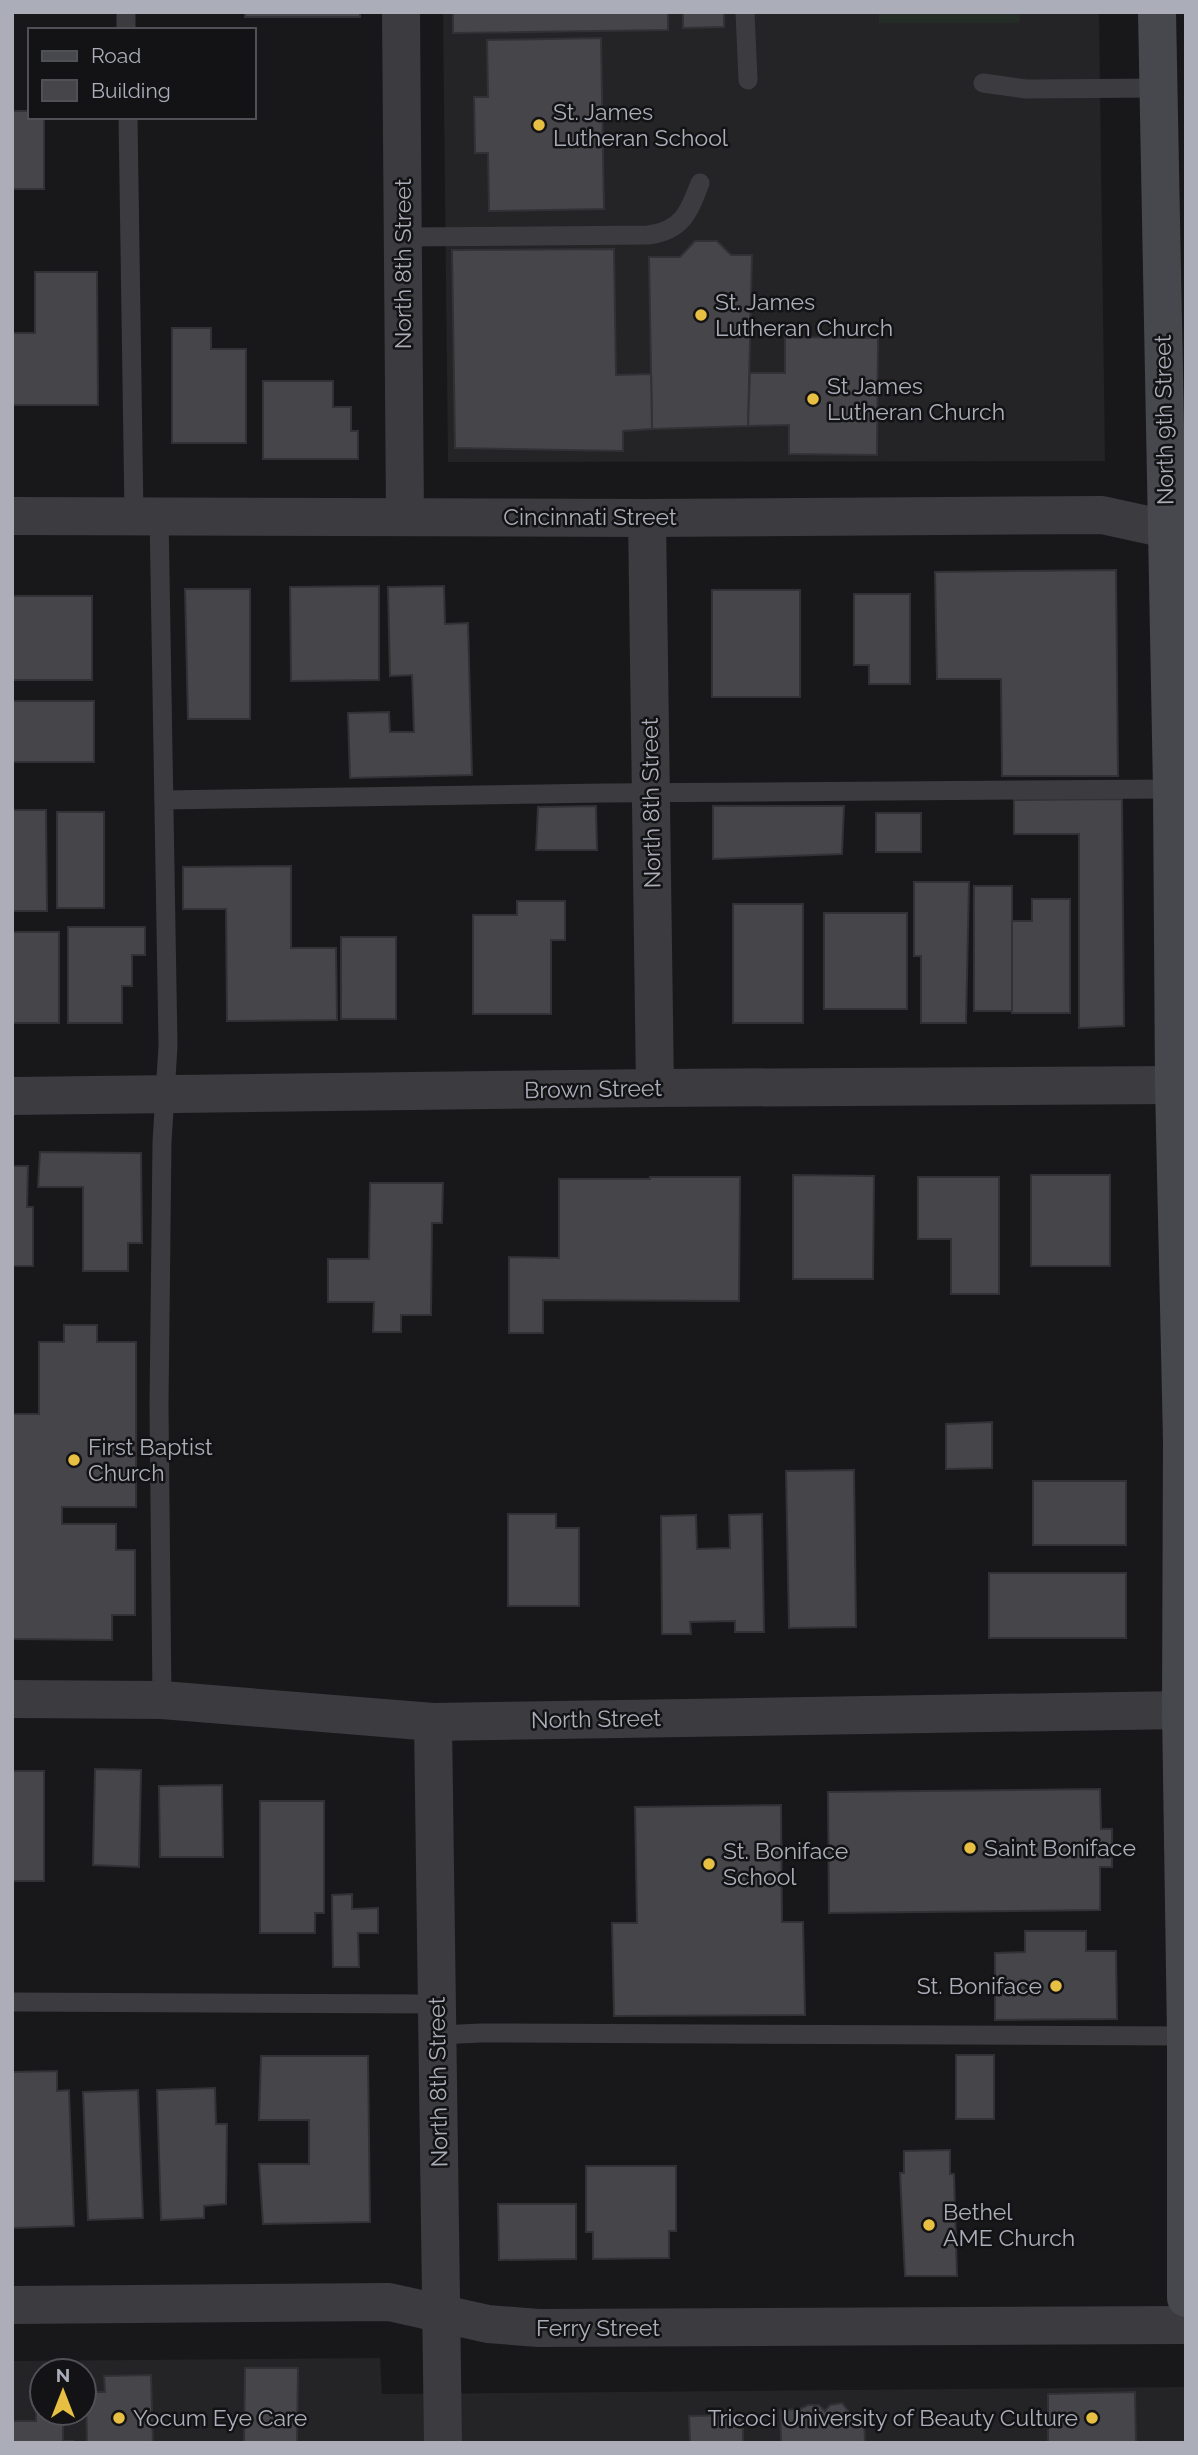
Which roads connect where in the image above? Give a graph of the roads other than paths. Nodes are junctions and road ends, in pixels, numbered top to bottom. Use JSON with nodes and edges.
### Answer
{"nodes":[{"id":1,"x":401,"y":12,"type":"edge"},
{"id":2,"x":745,"y":12,"type":"edge"},
{"id":3,"x":1157,"y":12,"type":"edge"},
{"id":4,"x":748,"y":80,"type":"dead end"},
{"id":5,"x":983,"y":83,"type":"dead end"},
{"id":6,"x":1158,"y":88,"type":"junction"},
{"id":7,"x":128,"y":119,"type":"edge"},
{"id":8,"x":700,"y":183,"type":"dead end"},
{"id":9,"x":403,"y":237,"type":"junction"},
{"id":10,"x":12,"y":516,"type":"edge"},
{"id":11,"x":146,"y":516,"type":"junction"},
{"id":12,"x":405,"y":516,"type":"junction"},
{"id":13,"x":647,"y":518,"type":"junction"},
{"id":14,"x":1176,"y":531,"type":"edge"},
{"id":15,"x":1172,"y":789,"type":"junction"},
{"id":16,"x":651,"y":793,"type":"junction"},
{"id":17,"x":164,"y":800,"type":"junction"},
{"id":18,"x":1174,"y":1085,"type":"junction"},
{"id":19,"x":655,"y":1088,"type":"junction"},
{"id":20,"x":166,"y":1094,"type":"junction"},
{"id":21,"x":12,"y":1096,"type":"edge"},
{"id":22,"x":1180,"y":1133,"type":"edge"},
{"id":23,"x":1184,"y":1440,"type":"edge"},
{"id":24,"x":12,"y":1699,"type":"edge"},
{"id":25,"x":162,"y":1700,"type":"junction"},
{"id":26,"x":433,"y":1722,"type":"junction"},
{"id":27,"x":1183,"y":1729,"type":"edge"},
{"id":28,"x":12,"y":2002,"type":"edge"},
{"id":29,"x":438,"y":2020,"type":"junction"},
{"id":30,"x":1186,"y":2035,"type":"edge"},
{"id":31,"x":1186,"y":2298,"type":"edge"},
{"id":32,"x":12,"y":2305,"type":"edge"},
{"id":33,"x":440,"y":2313,"type":"junction"},
{"id":34,"x":1186,"y":2325,"type":"edge"},
{"id":35,"x":443,"y":2443,"type":"edge"}],
"edges":[{"from":1,"to":9,"type":"street","name":"North 8th Street"},
{"from":2,"to":4,"type":"lane"},
{"from":3,"to":6,"type":"main road","name":"North 9th Street"},
{"from":5,"to":6,"type":"lane"},
{"from":6,"to":14,"type":"main road","name":"North 9th Street"},
{"from":7,"to":11,"type":"lane"},
{"from":8,"to":9,"type":"lane"},
{"from":9,"to":12,"type":"street","name":"North 8th Street"},
{"from":10,"to":11,"type":"street","name":"Cincinnati Street"},
{"from":11,"to":12,"type":"street","name":"Cincinnati Street"},
{"from":11,"to":17,"type":"lane"},
{"from":12,"to":13,"type":"street","name":"Cincinnati Street"},
{"from":13,"to":14,"type":"street","name":"Cincinnati Street"},
{"from":13,"to":16,"type":"street","name":"North 8th Street"},
{"from":14,"to":15,"type":"main road","name":"North 9th Street"},
{"from":15,"to":16,"type":"lane"},
{"from":15,"to":18,"type":"main road","name":"North 9th Street"},
{"from":16,"to":17,"type":"lane"},
{"from":16,"to":19,"type":"street","name":"North 8th Street"},
{"from":17,"to":20,"type":"lane"},
{"from":18,"to":19,"type":"street","name":"Brown Street"},
{"from":18,"to":22,"type":"main road","name":"North 9th Street"},
{"from":19,"to":20,"type":"street","name":"Brown Street"},
{"from":20,"to":21,"type":"street","name":"Brown Street"},
{"from":20,"to":25,"type":"lane"},
{"from":22,"to":23,"type":"main road","name":"North 9th Street"},
{"from":23,"to":27,"type":"main road","name":"North 9th Street"},
{"from":24,"to":25,"type":"street","name":"North Street"},
{"from":25,"to":26,"type":"street","name":"North Street"},
{"from":26,"to":27,"type":"street","name":"North Street"},
{"from":26,"to":29,"type":"street","name":"North 8th Street"},
{"from":27,"to":30,"type":"main road","name":"North 9th Street"},
{"from":28,"to":29,"type":"lane"},
{"from":29,"to":30,"type":"lane"},
{"from":29,"to":33,"type":"street","name":"North 8th Street"},
{"from":30,"to":31,"type":"main road","name":"North 9th Street"},
{"from":32,"to":33,"type":"street","name":"Ferry Street"},
{"from":33,"to":34,"type":"street","name":"Ferry Street"},
{"from":33,"to":35,"type":"street","name":"North 8th Street"}]}
